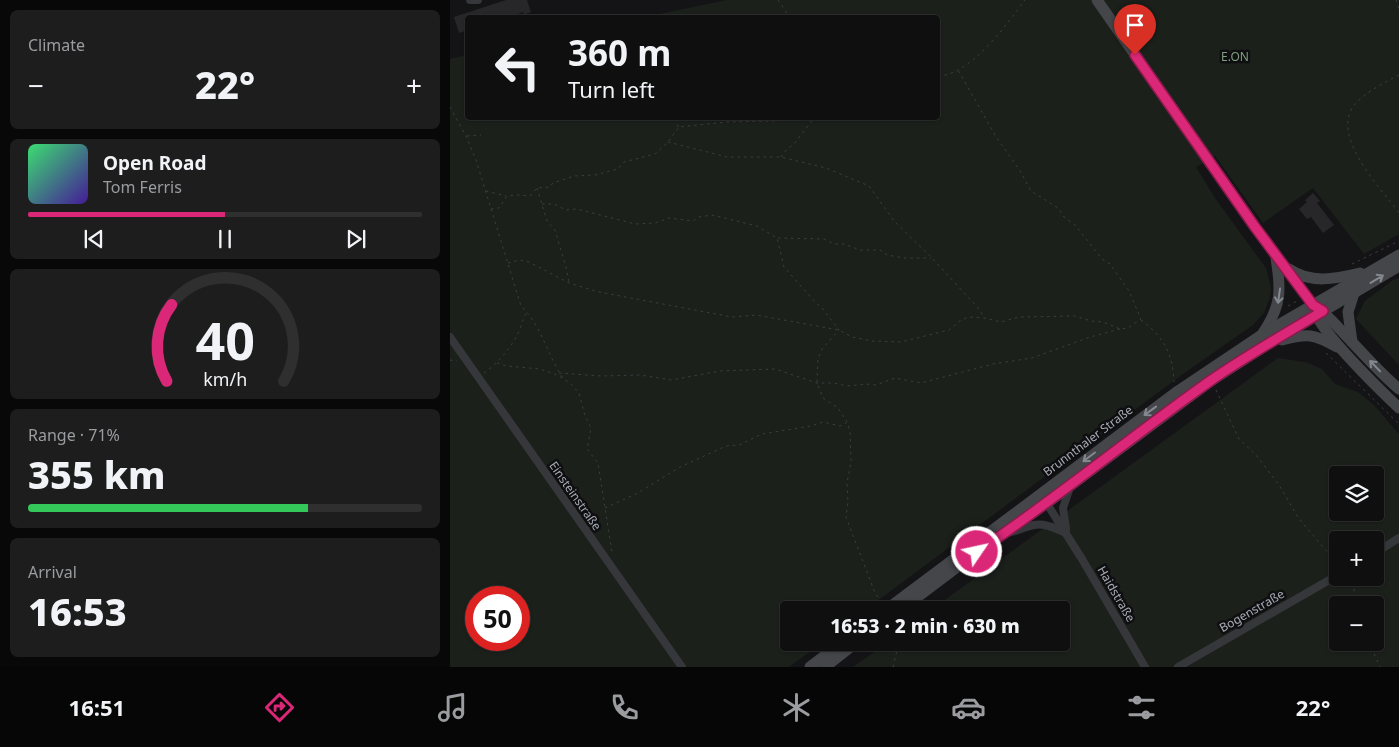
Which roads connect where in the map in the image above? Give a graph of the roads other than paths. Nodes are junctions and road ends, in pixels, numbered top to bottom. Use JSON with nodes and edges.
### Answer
{"nodes":[{"id":1,"x":470,"y":0,"type":"edge"},
{"id":2,"x":478,"y":0,"type":"edge"},
{"id":3,"x":1096,"y":0,"type":"edge"},
{"id":4,"x":1275,"y":255,"type":"junction"},
{"id":5,"x":1399,"y":255,"type":"edge"},
{"id":6,"x":1284,"y":266,"type":"junction"},
{"id":7,"x":1399,"y":266,"type":"edge"},
{"id":8,"x":1371,"y":270,"type":"junction"},
{"id":9,"x":1354,"y":293,"type":"junction"},
{"id":10,"x":1317,"y":311,"type":"junction"},
{"id":11,"x":450,"y":337,"type":"edge"},
{"id":12,"x":1265,"y":339,"type":"junction"},
{"id":13,"x":1347,"y":346,"type":"junction"},
{"id":14,"x":1399,"y":389,"type":"edge"},
{"id":15,"x":1399,"y":408,"type":"edge"},
{"id":16,"x":1070,"y":486,"type":"junction"},
{"id":17,"x":1040,"y":494,"type":"junction"},
{"id":18,"x":1047,"y":503,"type":"junction"},
{"id":19,"x":1005,"y":534,"type":"junction"},
{"id":20,"x":1066,"y":534,"type":"junction"},
{"id":21,"x":1399,"y":538,"type":"edge"},
{"id":22,"x":1384,"y":547,"type":"edge"},
{"id":23,"x":1329,"y":580,"type":"edge"},
{"id":24,"x":890,"y":601,"type":"edge"},
{"id":25,"x":912,"y":601,"type":"edge"},
{"id":26,"x":831,"y":651,"type":"edge"},
{"id":27,"x":845,"y":651,"type":"edge"},
{"id":28,"x":682,"y":667,"type":"edge"},
{"id":29,"x":810,"y":667,"type":"edge"},
{"id":30,"x":825,"y":667,"type":"edge"},
{"id":31,"x":1145,"y":667,"type":"edge"},
{"id":32,"x":1178,"y":667,"type":"edge"}],
"edges":[{"from":1,"to":2,"type":"street"},
{"from":3,"to":4,"type":"main road"},
{"from":4,"to":6,"type":"main road"},
{"from":4,"to":12,"type":"main road","one_way":true},
{"from":5,"to":8,"type":"main road"},
{"from":6,"to":8,"type":"main road"},
{"from":6,"to":10,"type":"main road"},
{"from":9,"to":7,"type":"main road","one_way":true},
{"from":8,"to":10,"type":"main road"},
{"from":9,"to":10,"type":"main road"},
{"from":9,"to":13,"type":"main road"},
{"from":10,"to":12,"type":"main road","name":"Brunnthaler Straße"},
{"from":10,"to":13,"type":"main road"},
{"from":11,"to":28,"type":"street","name":"Einsteinstraße"},
{"from":12,"to":13,"type":"main road"},
{"from":12,"to":16,"type":"main road","name":"Brunnthaler Straße"},
{"from":12,"to":17,"type":"main road","name":"Brunnthaler Straße","one_way":true},
{"from":14,"to":13,"type":"main road","one_way":true},
{"from":13,"to":15,"type":"main road"},
{"from":16,"to":18,"type":"main road","name":"Brunnthaler Straße"},
{"from":16,"to":20,"type":"street","name":"Haidstraße"},
{"from":17,"to":18,"type":"street","name":"Haidstraße"},
{"from":17,"to":24,"type":"main road","name":"Brunnthaler Straße"},
{"from":18,"to":19,"type":"main road","name":"Brunnthaler Straße"},
{"from":18,"to":20,"type":"street","name":"Haidstraße"},
{"from":19,"to":20,"type":"street"},
{"from":19,"to":25,"type":"main road","name":"Brunnthaler Straße"},
{"from":20,"to":31,"type":"street","name":"Haidstraße"},
{"from":21,"to":22,"type":"street"},
{"from":23,"to":32,"type":"street","name":"Bogenstraße"},
{"from":26,"to":29,"type":"main road"},
{"from":27,"to":30,"type":"main road"}]}
